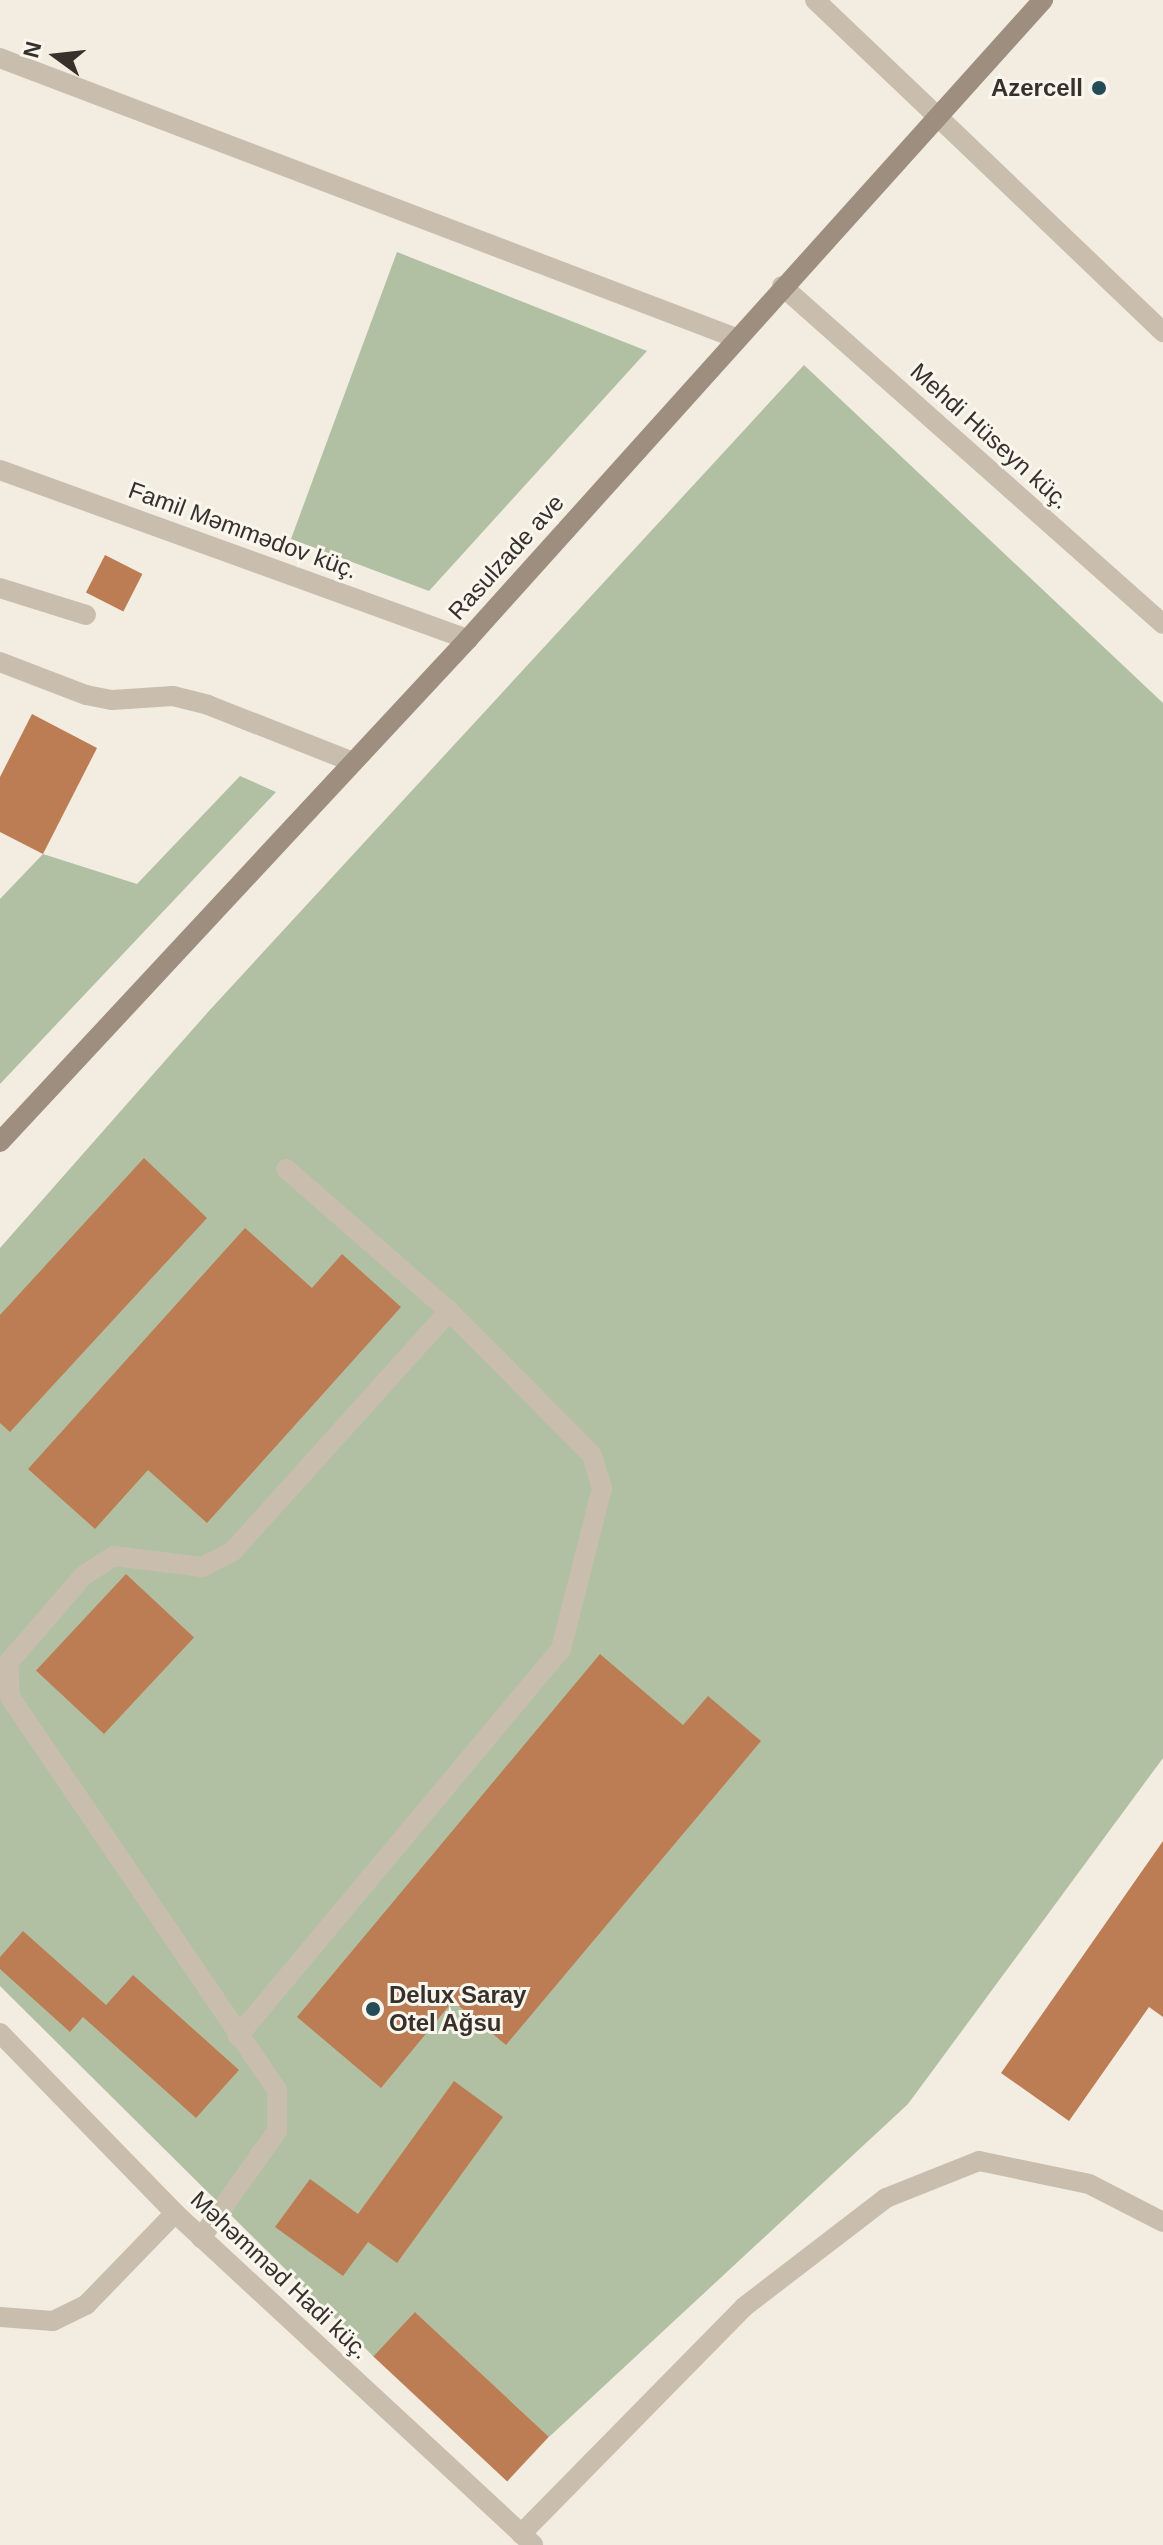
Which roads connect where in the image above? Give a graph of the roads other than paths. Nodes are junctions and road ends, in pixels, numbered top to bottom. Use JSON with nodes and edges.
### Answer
{"nodes":[{"id":1,"x":815,"y":0,"type":"edge"},
{"id":2,"x":1043,"y":0,"type":"edge"},
{"id":3,"x":0,"y":58,"type":"edge"},
{"id":4,"x":937,"y":116,"type":"junction"},
{"id":5,"x":782,"y":286,"type":"junction"},
{"id":6,"x":1163,"y":332,"type":"edge"},
{"id":7,"x":736,"y":338,"type":"junction"},
{"id":8,"x":0,"y":470,"type":"edge"},
{"id":9,"x":0,"y":588,"type":"edge"},
{"id":10,"x":86,"y":615,"type":"dead end"},
{"id":11,"x":1163,"y":624,"type":"edge"},
{"id":12,"x":468,"y":639,"type":"junction"},
{"id":13,"x":0,"y":662,"type":"edge"},
{"id":14,"x":353,"y":762,"type":"junction"},
{"id":15,"x":0,"y":1142,"type":"edge"},
{"id":16,"x":286,"y":1169,"type":"dead end"},
{"id":17,"x":449,"y":1311,"type":"junction"},
{"id":18,"x":0,"y":2033,"type":"edge"},
{"id":19,"x":238,"y":2036,"type":"junction"},
{"id":20,"x":175,"y":2213,"type":"junction"},
{"id":21,"x":1163,"y":2222,"type":"edge"},
{"id":22,"x":201,"y":2238,"type":"junction"},
{"id":23,"x":0,"y":2317,"type":"edge"},
{"id":24,"x":527,"y":2540,"type":"edge"}],
"edges":[{"from":1,"to":4,"type":"street"},
{"from":2,"to":4,"type":"main road","name":"Rasulzade ave"},
{"from":3,"to":7,"type":"street"},
{"from":4,"to":5,"type":"main road","name":"Rasulzade ave"},
{"from":4,"to":6,"type":"street"},
{"from":5,"to":7,"type":"main road","name":"Rasulzade ave"},
{"from":5,"to":11,"type":"street","name":"Mehdi Hüseyn küç."},
{"from":7,"to":12,"type":"main road","name":"Rasulzade ave"},
{"from":8,"to":12,"type":"street","name":"Famil Məmmədov küç."},
{"from":9,"to":10,"type":"street"},
{"from":12,"to":14,"type":"main road","name":"Rasulzade ave"},
{"from":13,"to":14,"type":"street"},
{"from":14,"to":15,"type":"main road","name":"Rasulzade ave"},
{"from":16,"to":17,"type":"street"},
{"from":17,"to":19,"type":"street"},
{"from":17,"to":19,"type":"street"},
{"from":18,"to":20,"type":"street","name":"Məhəmməd Hadi küç."},
{"from":19,"to":22,"type":"street"},
{"from":20,"to":22,"type":"street","name":"Məhəmməd Hadi küç."},
{"from":20,"to":23,"type":"street"},
{"from":21,"to":24,"type":"street"},
{"from":22,"to":24,"type":"street","name":"Məhəmməd Hadi küç."}]}
